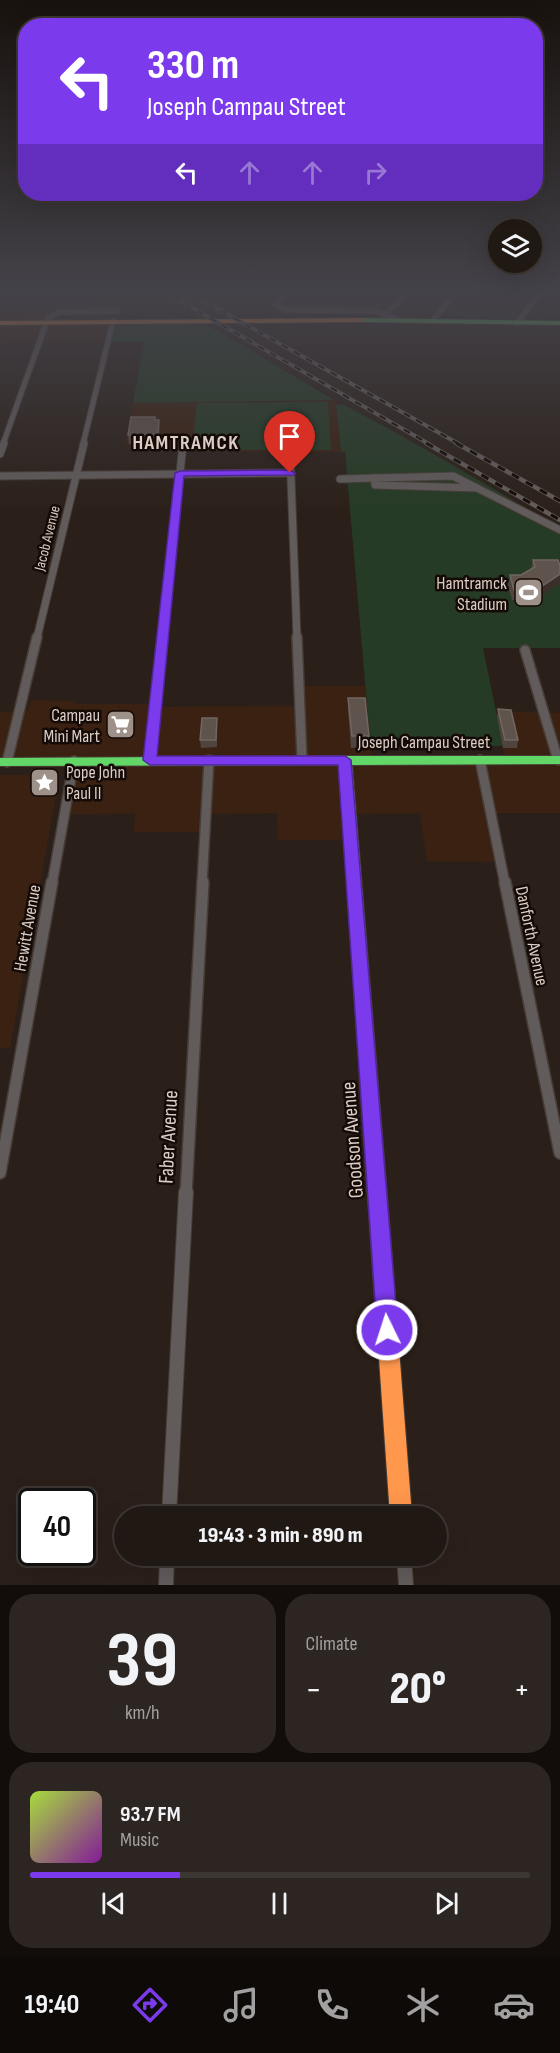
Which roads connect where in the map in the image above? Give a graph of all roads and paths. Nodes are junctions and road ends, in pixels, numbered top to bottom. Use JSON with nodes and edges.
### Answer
{"nodes":[{"id":1,"x":32,"y":364,"type":"edge"},
{"id":2,"x":103,"y":364,"type":"edge"},
{"id":3,"x":183,"y":444,"type":"dead end"},
{"id":4,"x":290,"y":452,"type":"dead end"},
{"id":5,"x":0,"y":454,"type":"edge"},
{"id":6,"x":180,"y":473,"type":"junction"},
{"id":7,"x":290,"y":473,"type":"junction"},
{"id":8,"x":76,"y":475,"type":"junction"},
{"id":9,"x":0,"y":476,"type":"edge"},
{"id":10,"x":374,"y":478,"type":"junction"},
{"id":11,"x":340,"y":479,"type":"dead end"},
{"id":12,"x":478,"y":488,"type":"junction"},
{"id":13,"x":560,"y":530,"type":"edge"},
{"id":14,"x":525,"y":650,"type":"dead end"},
{"id":15,"x":150,"y":760,"type":"junction"},
{"id":16,"x":209,"y":760,"type":"junction"},
{"id":17,"x":302,"y":760,"type":"junction"},
{"id":18,"x":345,"y":760,"type":"junction"},
{"id":19,"x":480,"y":760,"type":"junction"},
{"id":20,"x":559,"y":760,"type":"edge"},
{"id":21,"x":74,"y":761,"type":"junction"},
{"id":22,"x":3,"y":762,"type":"edge"},
{"id":23,"x":560,"y":1153,"type":"edge"},
{"id":24,"x":0,"y":1173,"type":"edge"},
{"id":25,"x":170,"y":1506,"type":"edge"},
{"id":26,"x":400,"y":1506,"type":"edge"},
{"id":27,"x":167,"y":1566,"type":"edge"},
{"id":28,"x":405,"y":1566,"type":"edge"},
{"id":29,"x":166,"y":1585,"type":"edge"},
{"id":30,"x":406,"y":1585,"type":"edge"}],
"edges":[{"from":1,"to":5,"type":"street"},
{"from":2,"to":8,"type":"street","name":"Jacob Avenue"},
{"from":3,"to":6,"type":"street"},
{"from":4,"to":7,"type":"street"},
{"from":6,"to":7,"type":"street"},
{"from":6,"to":8,"type":"street"},
{"from":6,"to":15,"type":"street"},
{"from":7,"to":17,"type":"street"},
{"from":8,"to":9,"type":"street"},
{"from":8,"to":22,"type":"street","name":"Jacob Avenue"},
{"from":10,"to":11,"type":"street"},
{"from":10,"to":12,"type":"street"},
{"from":10,"to":12,"type":"street"},
{"from":12,"to":13,"type":"street"},
{"from":14,"to":20,"type":"street"},
{"from":15,"to":16,"type":"street","name":"Joseph Campau Street"},
{"from":15,"to":21,"type":"street","name":"Joseph Campau Street"},
{"from":16,"to":17,"type":"street","name":"Joseph Campau Street"},
{"from":16,"to":25,"type":"street","name":"Faber Avenue"},
{"from":17,"to":18,"type":"street","name":"Joseph Campau Street"},
{"from":18,"to":19,"type":"street","name":"Joseph Campau Street"},
{"from":18,"to":26,"type":"street","name":"Goodson Avenue"},
{"from":19,"to":20,"type":"street","name":"Joseph Campau Street"},
{"from":19,"to":23,"type":"street","name":"Danforth Avenue"},
{"from":21,"to":22,"type":"street","name":"Joseph Campau Street"},
{"from":21,"to":24,"type":"street","name":"Hewitt Avenue"},
{"from":27,"to":29,"type":"street"},
{"from":28,"to":30,"type":"street"}]}
